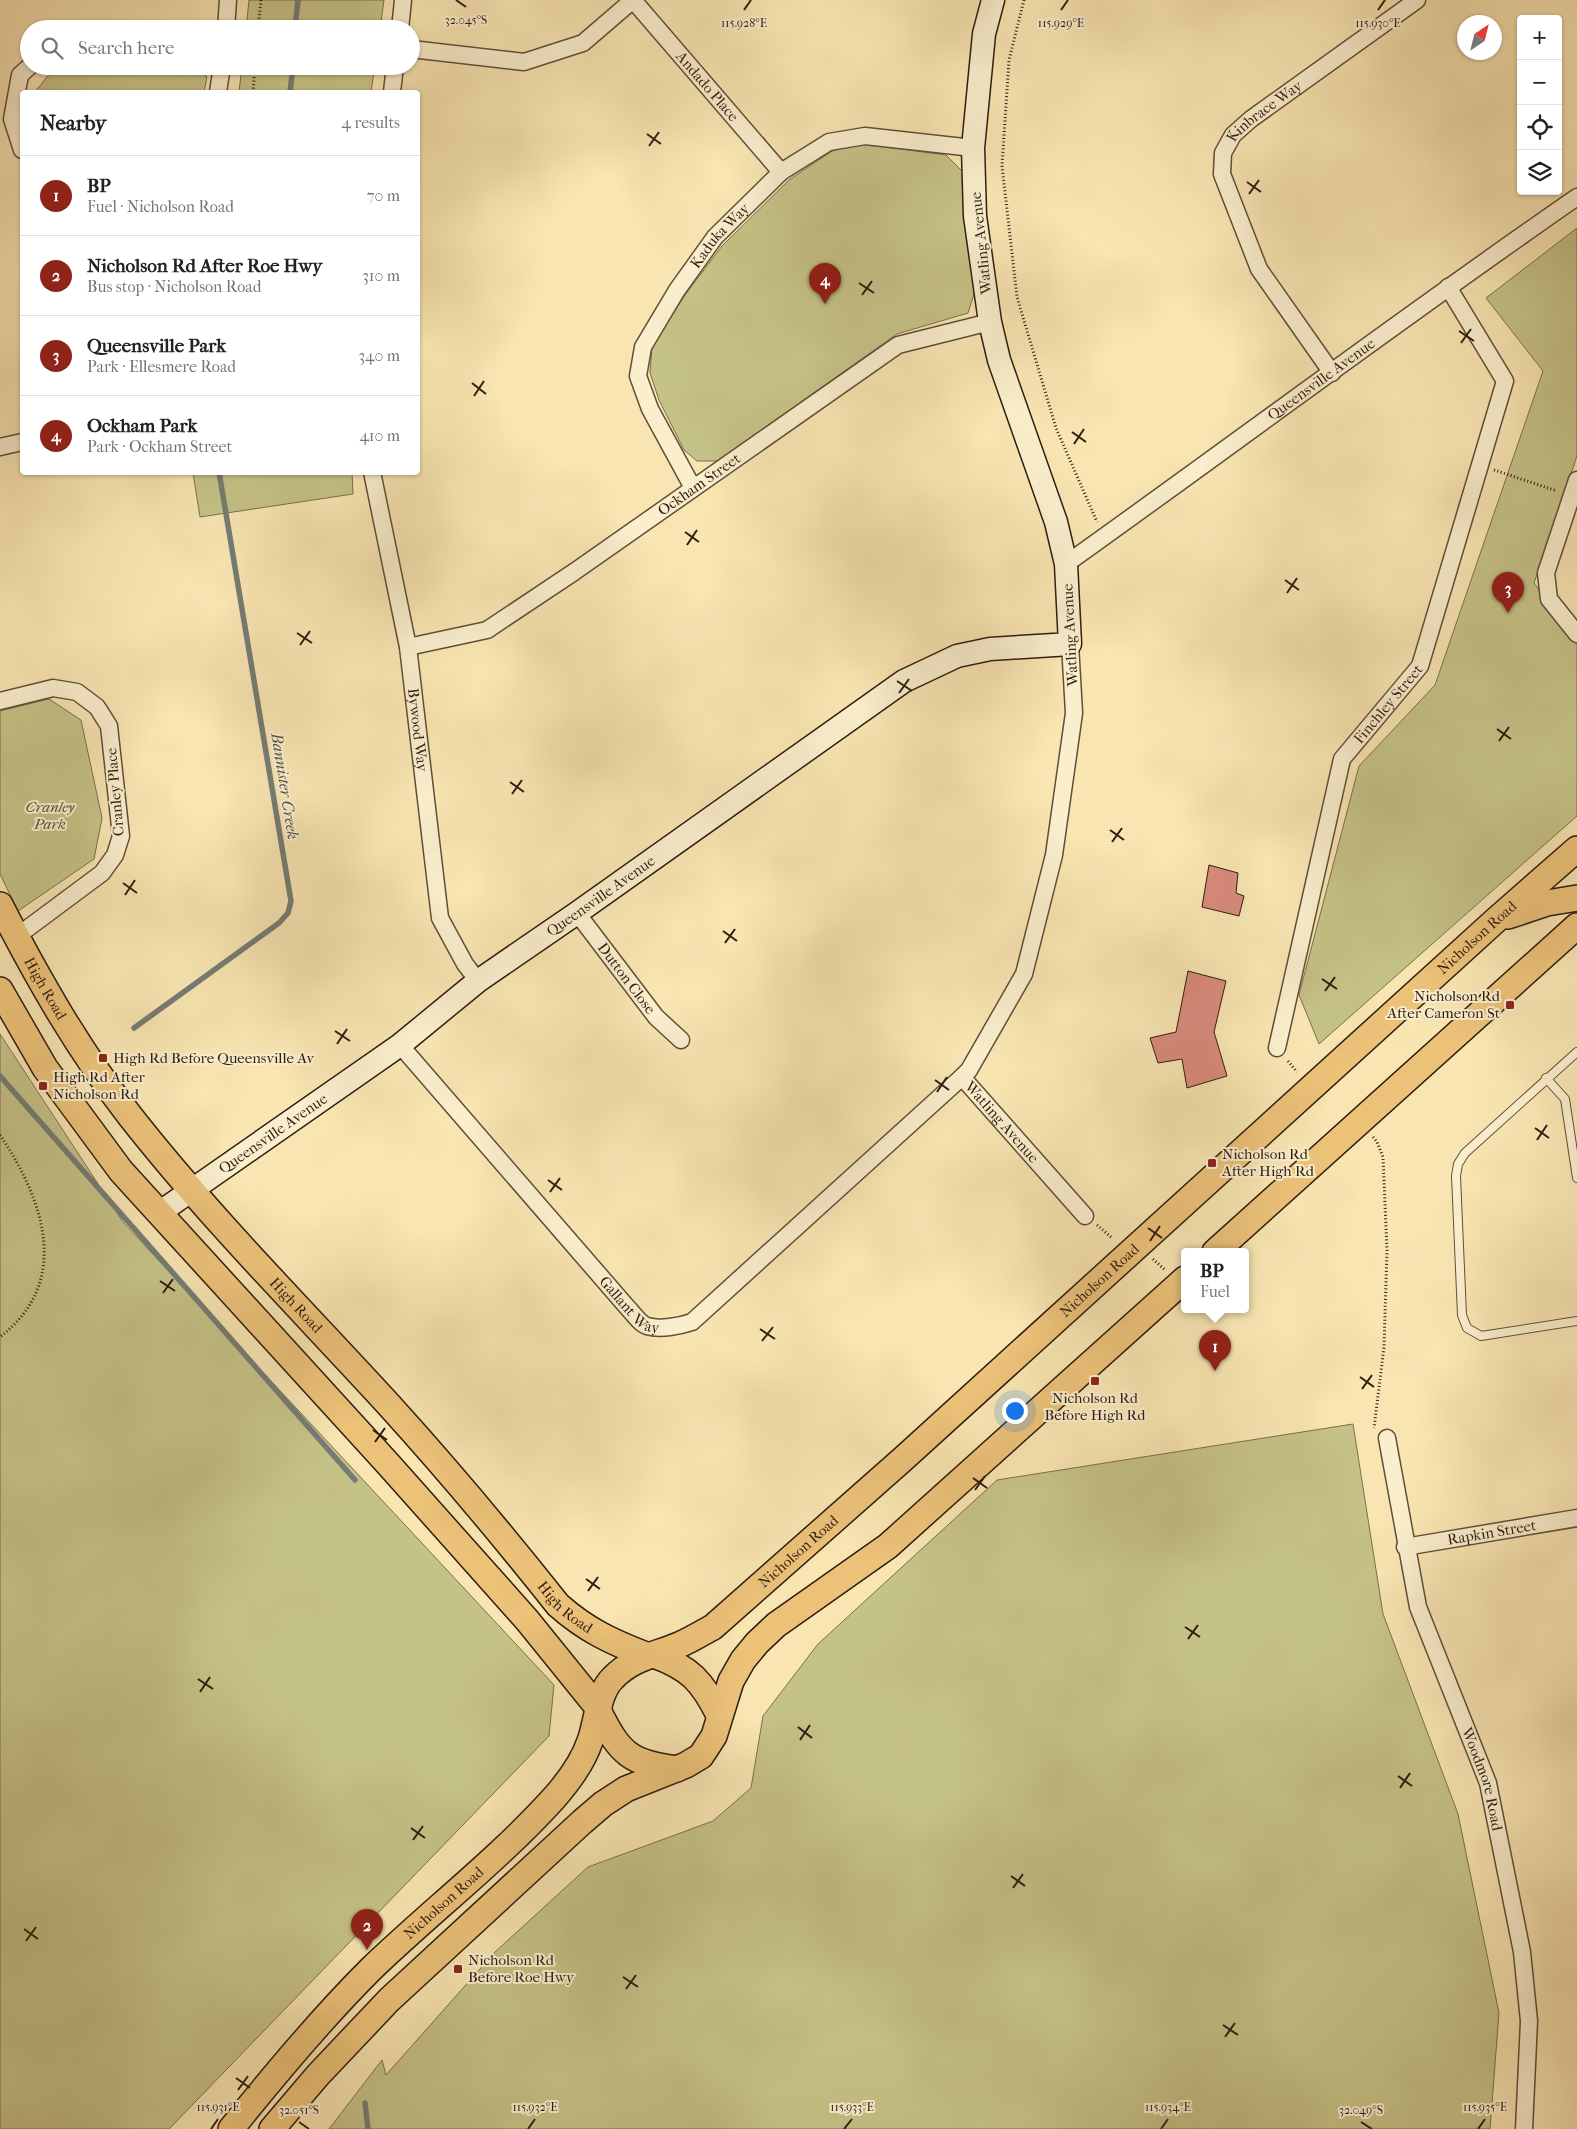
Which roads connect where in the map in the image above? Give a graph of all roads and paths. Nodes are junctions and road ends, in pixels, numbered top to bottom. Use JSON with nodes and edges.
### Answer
{"nodes":[{"id":1,"x":228,"y":0,"type":"edge"},
{"id":2,"x":261,"y":0,"type":"edge"},
{"id":3,"x":403,"y":0,"type":"edge"},
{"id":4,"x":633,"y":0,"type":"edge"},
{"id":5,"x":993,"y":0,"type":"edge"},
{"id":6,"x":1024,"y":0,"type":"edge"},
{"id":7,"x":1417,"y":0,"type":"edge"},
{"id":8,"x":227,"y":20,"type":"edge"},
{"id":9,"x":259,"y":20,"type":"edge"},
{"id":10,"x":401,"y":20,"type":"edge"},
{"id":11,"x":420,"y":50,"type":"edge"},
{"id":12,"x":20,"y":75,"type":"edge"},
{"id":13,"x":221,"y":75,"type":"edge"},
{"id":14,"x":254,"y":75,"type":"edge"},
{"id":15,"x":395,"y":75,"type":"edge"},
{"id":16,"x":218,"y":90,"type":"edge"},
{"id":17,"x":253,"y":90,"type":"edge"},
{"id":18,"x":392,"y":90,"type":"edge"},
{"id":19,"x":20,"y":144,"type":"edge"},
{"id":20,"x":973,"y":148,"type":"junction"},
{"id":21,"x":781,"y":172,"type":"junction"},
{"id":22,"x":1577,"y":197,"type":"edge"},
{"id":23,"x":1448,"y":287,"type":"junction"},
{"id":24,"x":990,"y":322,"type":"junction"},
{"id":25,"x":1332,"y":373,"type":"junction"},
{"id":26,"x":20,"y":442,"type":"edge"},
{"id":27,"x":0,"y":447,"type":"edge"},
{"id":28,"x":1480,"y":465,"type":"junction"},
{"id":29,"x":373,"y":475,"type":"edge"},
{"id":30,"x":693,"y":488,"type":"junction"},
{"id":31,"x":1574,"y":488,"type":"edge"},
{"id":32,"x":1105,"y":537,"type":"junction"},
{"id":33,"x":1066,"y":564,"type":"junction"},
{"id":34,"x":1577,"y":634,"type":"edge"},
{"id":35,"x":1070,"y":644,"type":"junction"},
{"id":36,"x":408,"y":647,"type":"junction"},
{"id":37,"x":0,"y":701,"type":"edge"},
{"id":38,"x":1577,"y":849,"type":"edge"},
{"id":39,"x":1577,"y":898,"type":"edge"},
{"id":40,"x":0,"y":905,"type":"edge"},
{"id":41,"x":577,"y":913,"type":"junction"},
{"id":42,"x":1496,"y":920,"type":"junction"},
{"id":43,"x":1577,"y":926,"type":"edge"},
{"id":44,"x":16,"y":936,"type":"junction"},
{"id":45,"x":478,"y":981,"type":"junction"},
{"id":46,"x":0,"y":990,"type":"edge"},
{"id":47,"x":682,"y":1040,"type":"dead end"},
{"id":48,"x":400,"y":1045,"type":"junction"},
{"id":49,"x":1277,"y":1048,"type":"dead end"},
{"id":50,"x":1577,"y":1052,"type":"edge"},
{"id":51,"x":962,"y":1077,"type":"junction"},
{"id":52,"x":1546,"y":1078,"type":"junction"},
{"id":53,"x":1360,"y":1123,"type":"junction"},
{"id":54,"x":0,"y":1135,"type":"edge"},
{"id":55,"x":1577,"y":1178,"type":"edge"},
{"id":56,"x":192,"y":1189,"type":"junction"},
{"id":57,"x":159,"y":1213,"type":"junction"},
{"id":58,"x":1085,"y":1216,"type":"dead end"},
{"id":59,"x":1106,"y":1232,"type":"dead end"},
{"id":60,"x":1112,"y":1238,"type":"dead end"},
{"id":61,"x":1219,"y":1248,"type":"edge"},
{"id":62,"x":1181,"y":1283,"type":"edge"},
{"id":63,"x":1577,"y":1321,"type":"edge"},
{"id":64,"x":0,"y":1336,"type":"edge"},
{"id":65,"x":1387,"y":1438,"type":"joint"},
{"id":66,"x":1577,"y":1518,"type":"edge"},
{"id":67,"x":1405,"y":1547,"type":"junction"},
{"id":68,"x":650,"y":1655,"type":"junction"},
{"id":69,"x":599,"y":1710,"type":"junction"},
{"id":70,"x":719,"y":1715,"type":"junction"},
{"id":71,"x":677,"y":1769,"type":"junction"},
{"id":72,"x":231,"y":2129,"type":"edge"},
{"id":73,"x":272,"y":2129,"type":"edge"},
{"id":74,"x":1524,"y":2129,"type":"edge"}],
"edges":[{"from":1,"to":8,"type":"street"},
{"from":2,"to":9,"type":"path"},
{"from":3,"to":10,"type":"street"},
{"from":4,"to":11,"type":"street"},
{"from":4,"to":21,"type":"street","name":"Andado Place"},
{"from":5,"to":20,"type":"street","name":"Watling Avenue"},
{"from":6,"to":32,"type":"path"},
{"from":7,"to":25,"type":"street","name":"Kinbrace Way"},
{"from":12,"to":19,"type":"street"},
{"from":13,"to":16,"type":"street"},
{"from":14,"to":17,"type":"path"},
{"from":15,"to":18,"type":"street"},
{"from":20,"to":21,"type":"street","name":"Kaduka Way"},
{"from":20,"to":24,"type":"street","name":"Watling Avenue"},
{"from":21,"to":30,"type":"street","name":"Kaduka Way"},
{"from":22,"to":23,"type":"street","name":"Queensville Avenue"},
{"from":23,"to":25,"type":"street","name":"Queensville Avenue"},
{"from":23,"to":28,"type":"street","name":"Finchley Street"},
{"from":24,"to":30,"type":"street","name":"Ockham Street"},
{"from":24,"to":33,"type":"street","name":"Watling Avenue"},
{"from":25,"to":32,"type":"street","name":"Queensville Avenue"},
{"from":26,"to":27,"type":"street"},
{"from":28,"to":31,"type":"path"},
{"from":28,"to":49,"type":"street","name":"Finchley Street"},
{"from":29,"to":36,"type":"street","name":"Bywood Way"},
{"from":30,"to":36,"type":"street","name":"Ockham Street"},
{"from":31,"to":34,"type":"street"},
{"from":32,"to":33,"type":"street","name":"Queensville Avenue"},
{"from":33,"to":35,"type":"street","name":"Watling Avenue"},
{"from":35,"to":41,"type":"street","name":"Queensville Avenue"},
{"from":35,"to":51,"type":"street","name":"Watling Avenue"},
{"from":36,"to":45,"type":"street","name":"Bywood Way"},
{"from":37,"to":44,"type":"street","name":"Cranley Place"},
{"from":38,"to":42,"type":"main road","name":"Nicholson Road"},
{"from":39,"to":42,"type":"main road"},
{"from":40,"to":44,"type":"main road","name":"High Road"},
{"from":41,"to":45,"type":"street","name":"Queensville Avenue"},
{"from":41,"to":47,"type":"street","name":"Dutton Close"},
{"from":42,"to":68,"type":"main road","name":"Nicholson Road"},
{"from":43,"to":53,"type":"main road"},
{"from":44,"to":56,"type":"main road","name":"High Road"},
{"from":45,"to":48,"type":"street","name":"Queensville Avenue"},
{"from":46,"to":57,"type":"main road"},
{"from":48,"to":51,"type":"street","name":"Gallant Way"},
{"from":48,"to":56,"type":"street","name":"Queensville Avenue"},
{"from":50,"to":52,"type":"lane"},
{"from":51,"to":58,"type":"street","name":"Watling Avenue"},
{"from":52,"to":55,"type":"lane"},
{"from":52,"to":63,"type":"lane"},
{"from":53,"to":61,"type":"main road"},
{"from":53,"to":65,"type":"path"},
{"from":54,"to":64,"type":"path"},
{"from":56,"to":57,"type":"street","name":"Queensville Avenue"},
{"from":56,"to":68,"type":"main road","name":"High Road"},
{"from":57,"to":69,"type":"main road"},
{"from":59,"to":60,"type":"path"},
{"from":62,"to":70,"type":"main road"},
{"from":65,"to":67,"type":"street","name":"Woodmore Road"},
{"from":66,"to":67,"type":"street","name":"Rapkin Street"},
{"from":67,"to":74,"type":"street","name":"Woodmore Road"},
{"from":68,"to":69,"type":"main road","name":"Nicholson Road"},
{"from":68,"to":70,"type":"main road"},
{"from":69,"to":71,"type":"main road"},
{"from":69,"to":72,"type":"main road","name":"Nicholson Road"},
{"from":70,"to":71,"type":"main road"},
{"from":71,"to":73,"type":"main road"}]}
